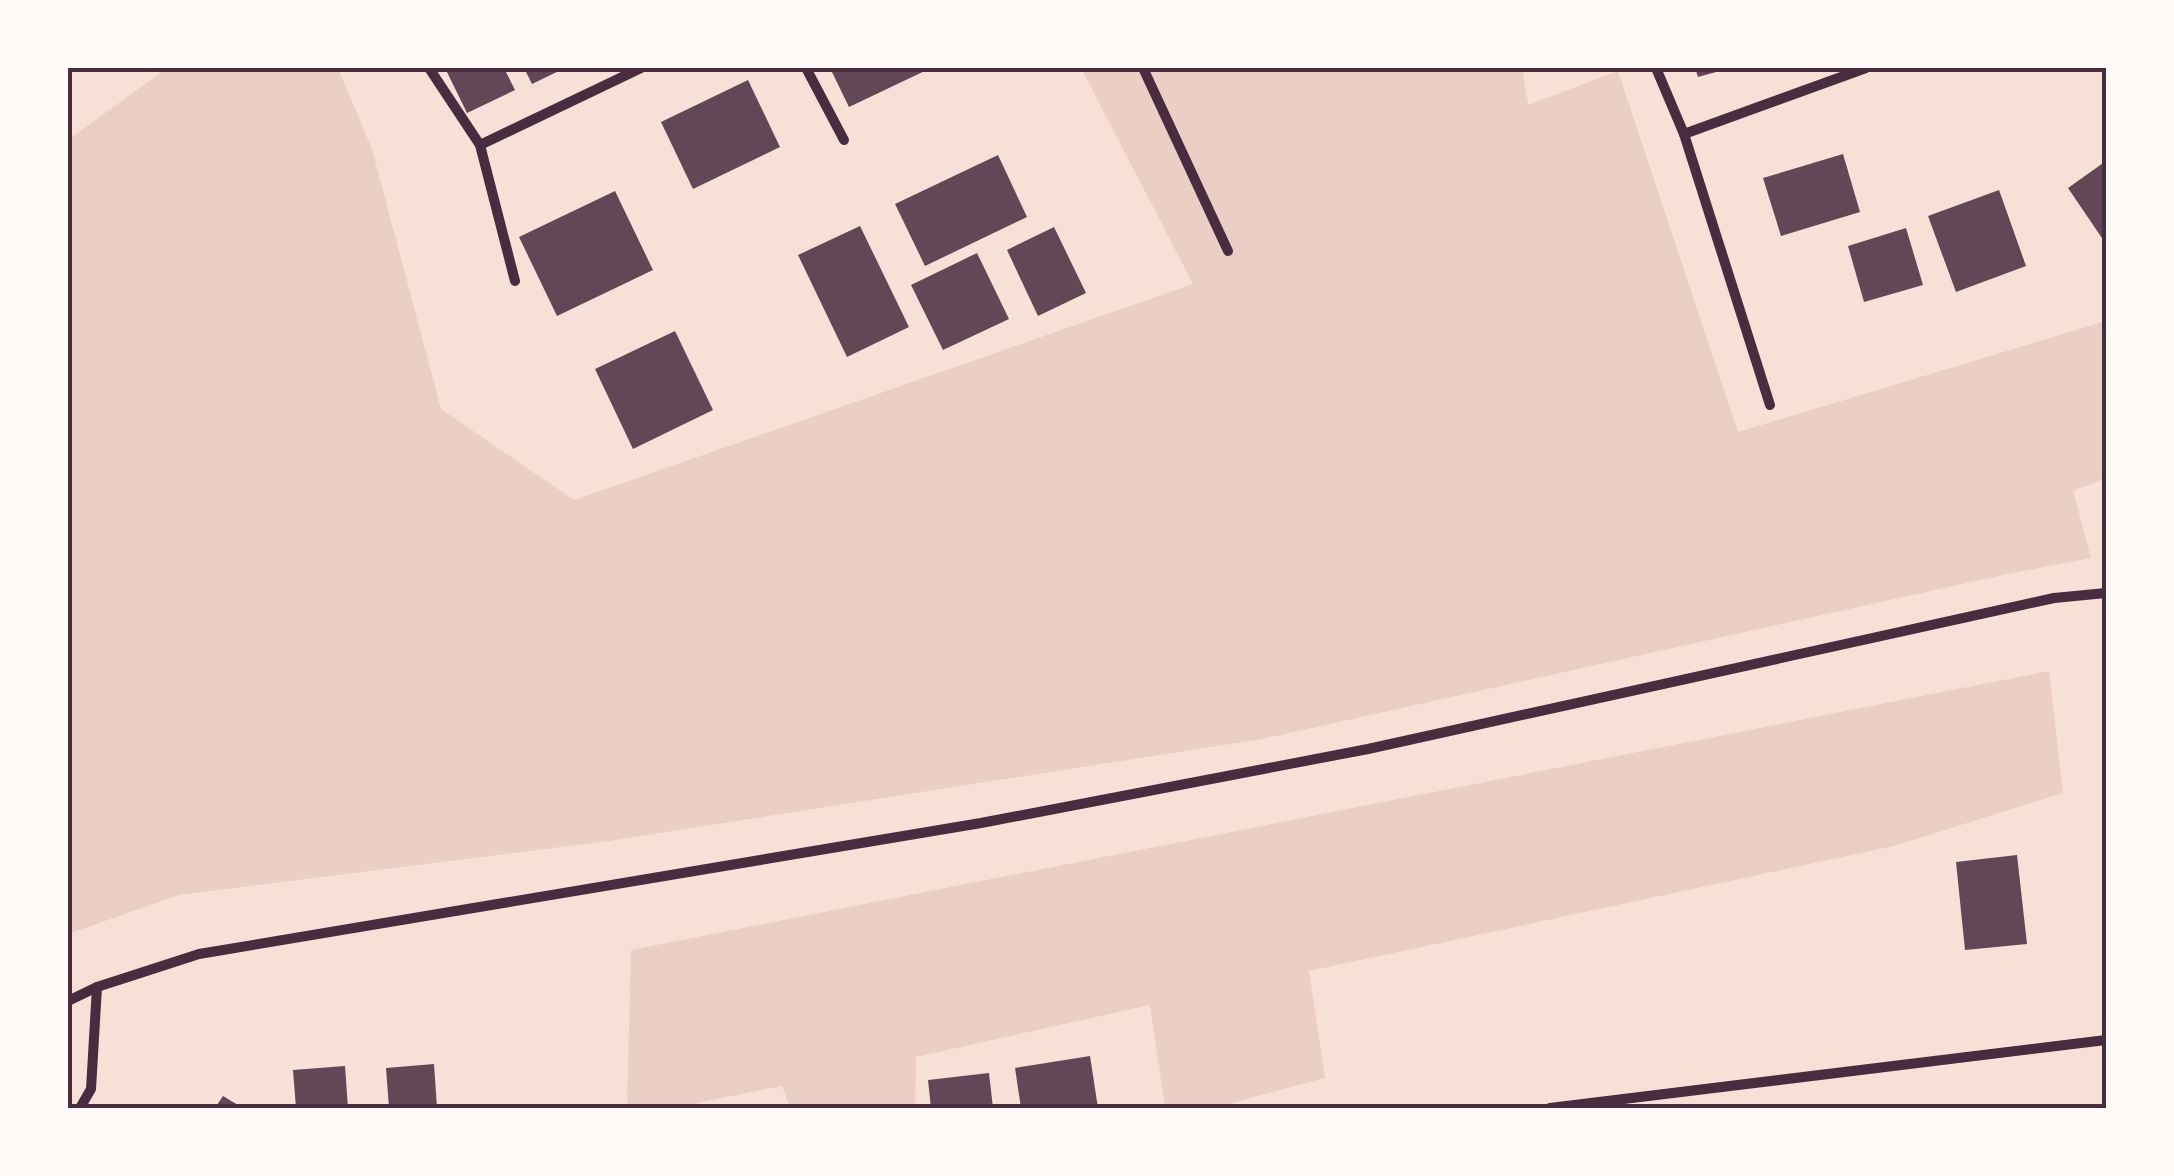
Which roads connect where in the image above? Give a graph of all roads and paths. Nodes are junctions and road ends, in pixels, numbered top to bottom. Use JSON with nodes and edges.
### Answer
{"nodes":[{"id":1,"x":429,"y":68,"type":"edge"},
{"id":2,"x":641,"y":68,"type":"edge"},
{"id":3,"x":806,"y":68,"type":"edge"},
{"id":4,"x":1143,"y":68,"type":"edge"},
{"id":5,"x":1656,"y":68,"type":"edge"},
{"id":6,"x":1866,"y":68,"type":"edge"},
{"id":7,"x":1684,"y":134,"type":"junction"},
{"id":8,"x":844,"y":140,"type":"dead end"},
{"id":9,"x":480,"y":145,"type":"junction"},
{"id":10,"x":1228,"y":252,"type":"dead end"},
{"id":11,"x":515,"y":281,"type":"dead end"},
{"id":12,"x":1770,"y":405,"type":"dead end"},
{"id":13,"x":2106,"y":593,"type":"edge"},
{"id":14,"x":98,"y":987,"type":"junction"},
{"id":15,"x":68,"y":1001,"type":"edge"},
{"id":16,"x":2106,"y":1040,"type":"edge"},
{"id":17,"x":80,"y":1108,"type":"edge"},
{"id":18,"x":1550,"y":1108,"type":"edge"}],
"edges":[{"from":1,"to":9,"type":"street"},
{"from":2,"to":9,"type":"street"},
{"from":3,"to":8,"type":"street"},
{"from":4,"to":10,"type":"street"},
{"from":5,"to":7,"type":"street"},
{"from":6,"to":7,"type":"street"},
{"from":7,"to":12,"type":"street"},
{"from":9,"to":11,"type":"street"},
{"from":13,"to":14,"type":"street"},
{"from":14,"to":15,"type":"street"},
{"from":14,"to":17,"type":"street"},
{"from":16,"to":18,"type":"street"}]}
